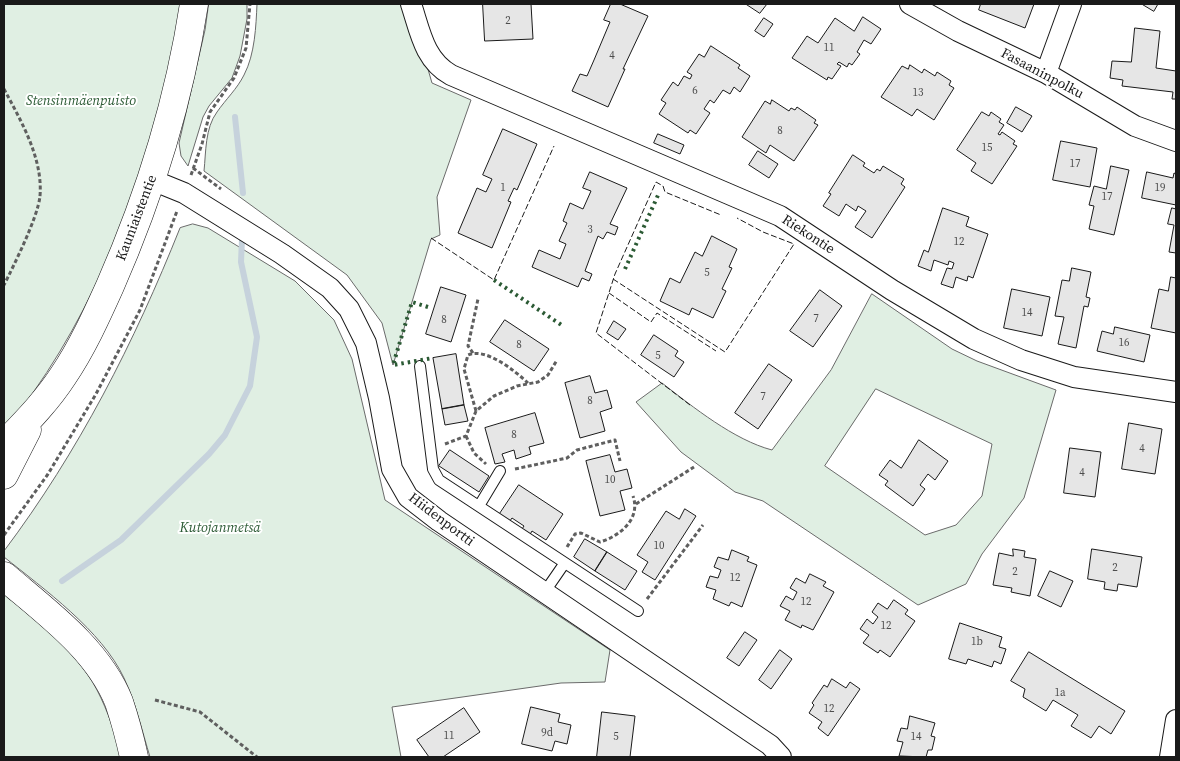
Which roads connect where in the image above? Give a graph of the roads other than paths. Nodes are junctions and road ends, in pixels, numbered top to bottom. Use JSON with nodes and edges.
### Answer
{"nodes":[{"id":1,"x":194,"y":4,"type":"edge"},
{"id":2,"x":411,"y":4,"type":"edge"},
{"id":3,"x":910,"y":4,"type":"edge"},
{"id":4,"x":1072,"y":4,"type":"edge"},
{"id":5,"x":1046,"y":73,"type":"junction"},
{"id":6,"x":1176,"y":141,"type":"edge"},
{"id":7,"x":152,"y":180,"type":"junction"},
{"id":8,"x":420,"y":366,"type":"dead end"},
{"id":9,"x":1176,"y":392,"type":"edge"},
{"id":10,"x":35,"y":414,"type":"junction"},
{"id":11,"x":4,"y":445,"type":"edge"},
{"id":12,"x":500,"y":471,"type":"road end"},
{"id":13,"x":4,"y":475,"type":"edge"},
{"id":14,"x":479,"y":506,"type":"junction"},
{"id":15,"x":561,"y":562,"type":"junction"},
{"id":16,"x":4,"y":576,"type":"edge"},
{"id":17,"x":544,"y":593,"type":"junction"},
{"id":18,"x":638,"y":611,"type":"road end"},
{"id":19,"x":1176,"y":720,"type":"edge"},
{"id":20,"x":134,"y":757,"type":"edge"},
{"id":21,"x":781,"y":757,"type":"edge"},
{"id":22,"x":1170,"y":757,"type":"edge"}],
"edges":[{"from":1,"to":7,"type":"main road","name":"Kauniaistentie"},
{"from":2,"to":9,"type":"street","name":"Riekontie"},
{"from":3,"to":5,"type":"street","name":"Fasaaninpolku"},
{"from":4,"to":5,"type":"street"},
{"from":5,"to":6,"type":"street","name":"Fasaaninpolku"},
{"from":7,"to":10,"type":"main road","name":"Kauniaistentie"},
{"from":7,"to":17,"type":"street","name":"Hiidenportti"},
{"from":8,"to":14,"type":"lane"},
{"from":10,"to":11,"type":"main road","name":"Kauniaistentie"},
{"from":10,"to":13,"type":"main road","name":"Kauniaistentie"},
{"from":12,"to":14,"type":"lane"},
{"from":14,"to":15,"type":"lane"},
{"from":15,"to":17,"type":"lane"},
{"from":15,"to":18,"type":"lane"},
{"from":16,"to":20,"type":"main road"},
{"from":17,"to":21,"type":"street","name":"Hiidenportti"},
{"from":19,"to":22,"type":"street"}]}
